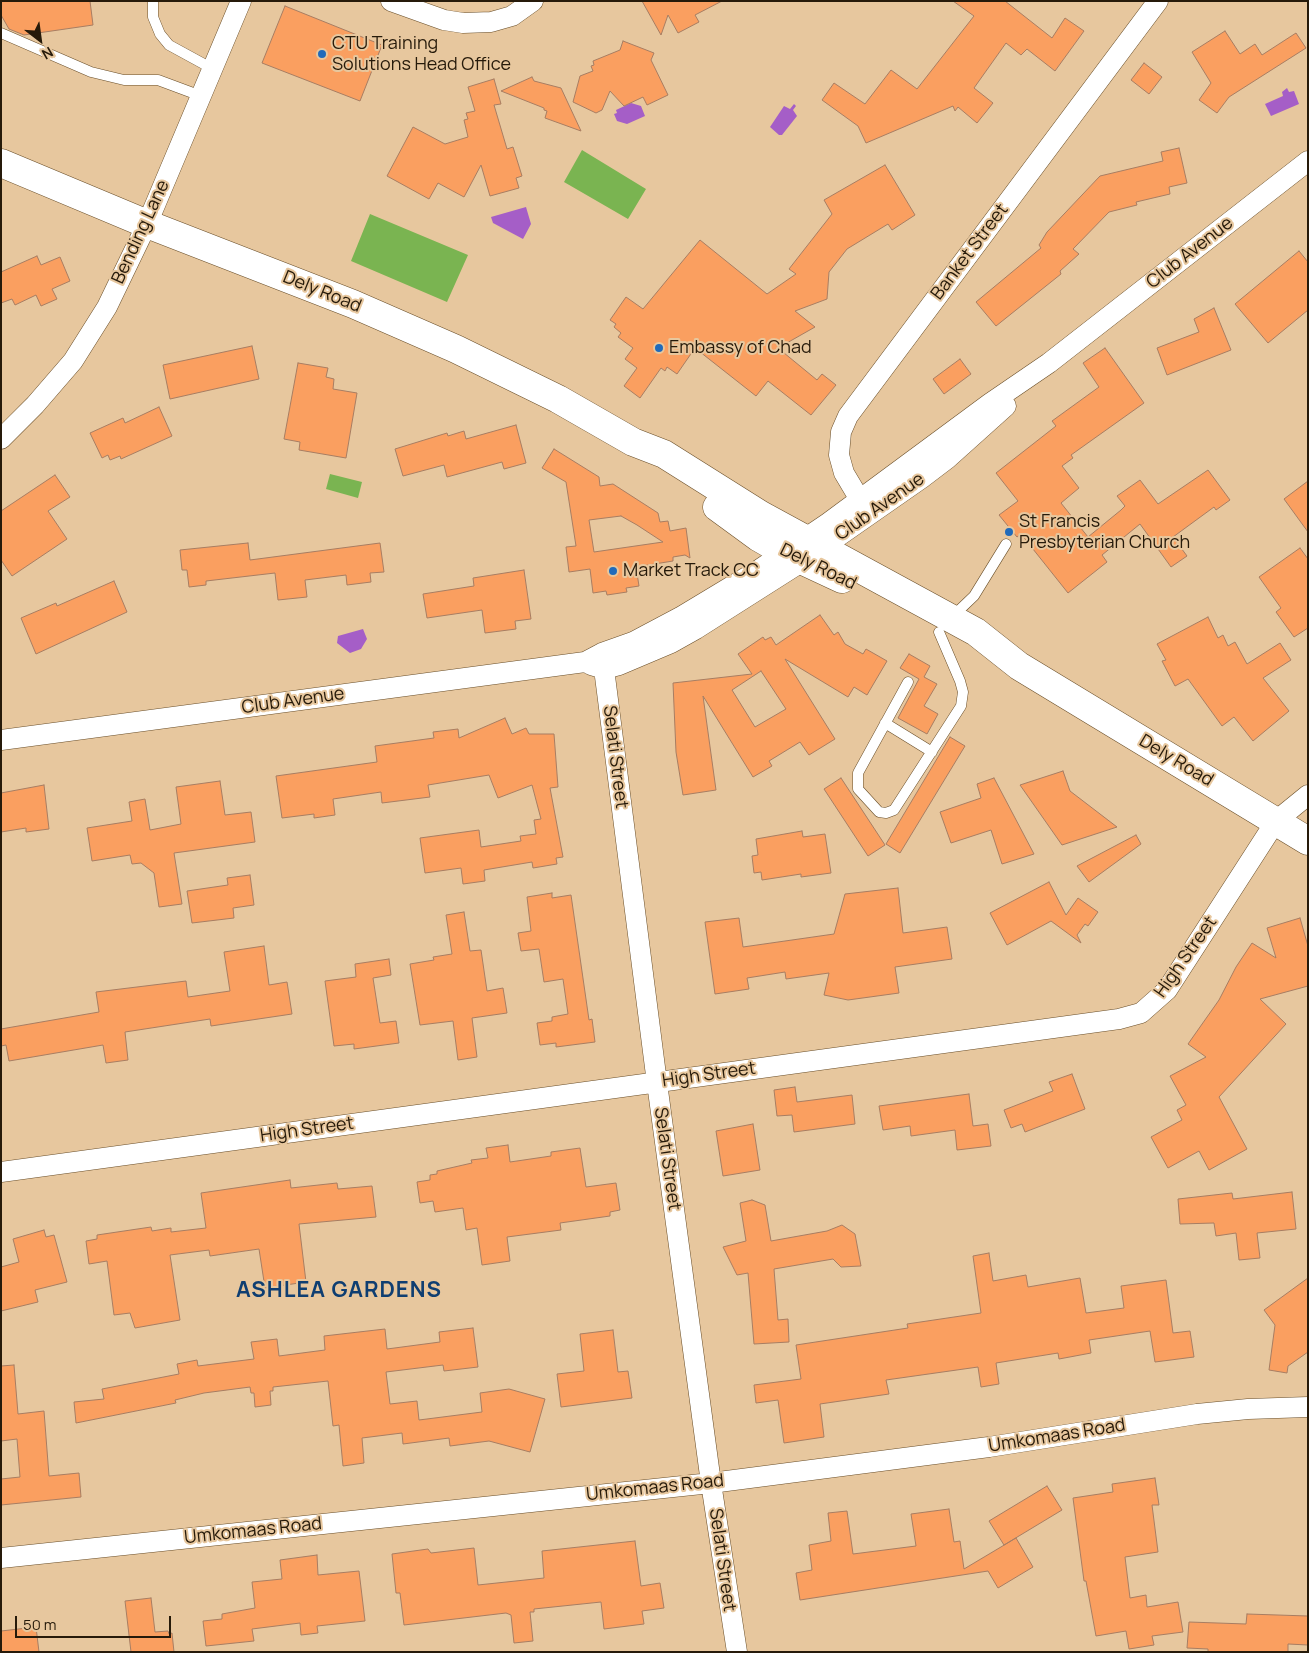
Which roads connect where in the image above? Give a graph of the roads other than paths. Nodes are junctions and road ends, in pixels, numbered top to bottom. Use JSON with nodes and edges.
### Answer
{"nodes":[{"id":1,"x":153,"y":1,"type":"edge"},
{"id":2,"x":242,"y":1,"type":"edge"},
{"id":3,"x":391,"y":1,"type":"edge"},
{"id":4,"x":533,"y":1,"type":"edge"},
{"id":5,"x":1158,"y":1,"type":"edge"},
{"id":6,"x":1,"y":32,"type":"edge"},
{"id":7,"x":213,"y":68,"type":"junction"},
{"id":8,"x":201,"y":96,"type":"junction"},
{"id":9,"x":1308,"y":161,"type":"edge"},
{"id":10,"x":1,"y":163,"type":"edge"},
{"id":11,"x":147,"y":224,"type":"junction"},
{"id":12,"x":1,"y":439,"type":"edge"},
{"id":13,"x":864,"y":508,"type":"junction"},
{"id":14,"x":1006,"y":544,"type":"dead end"},
{"id":15,"x":803,"y":550,"type":"junction"},
{"id":16,"x":945,"y":625,"type":"junction"},
{"id":17,"x":597,"y":661,"type":"junction"},
{"id":18,"x":908,"y":682,"type":"dead end"},
{"id":19,"x":886,"y":723,"type":"junction"},
{"id":20,"x":1,"y":740,"type":"edge"},
{"id":21,"x":932,"y":752,"type":"junction"},
{"id":22,"x":1308,"y":795,"type":"edge"},
{"id":23,"x":1276,"y":821,"type":"junction"},
{"id":24,"x":1308,"y":841,"type":"edge"},
{"id":25,"x":657,"y":1082,"type":"junction"},
{"id":26,"x":1,"y":1172,"type":"edge"},
{"id":27,"x":1308,"y":1407,"type":"edge"},
{"id":28,"x":711,"y":1483,"type":"junction"},
{"id":29,"x":1,"y":1558,"type":"edge"},
{"id":30,"x":734,"y":1646,"type":"edge"}],
"edges":[{"from":1,"to":7,"type":"lane"},
{"from":2,"to":7,"type":"street","name":"Bending Lane"},
{"from":3,"to":4,"type":"street"},
{"from":5,"to":13,"type":"street","name":"Banket Street"},
{"from":6,"to":8,"type":"lane"},
{"from":7,"to":8,"type":"street","name":"Bending Lane"},
{"from":8,"to":11,"type":"street","name":"Bending Lane"},
{"from":9,"to":13,"type":"street","name":"Club Avenue"},
{"from":10,"to":11,"type":"street","name":"Dely Road"},
{"from":11,"to":12,"type":"street","name":"Bending Lane"},
{"from":11,"to":15,"type":"street","name":"Dely Road"},
{"from":13,"to":15,"type":"street","name":"Club Avenue"},
{"from":14,"to":16,"type":"lane"},
{"from":15,"to":16,"type":"street","name":"Dely Road"},
{"from":15,"to":17,"type":"street","name":"Club Avenue"},
{"from":16,"to":21,"type":"lane"},
{"from":16,"to":23,"type":"street","name":"Dely Road"},
{"from":17,"to":20,"type":"street","name":"Club Avenue"},
{"from":17,"to":25,"type":"street","name":"Selati Street"},
{"from":18,"to":19,"type":"lane"},
{"from":19,"to":21,"type":"lane"},
{"from":19,"to":21,"type":"lane"},
{"from":22,"to":23,"type":"street","name":"High Street"},
{"from":23,"to":24,"type":"street","name":"Dely Road"},
{"from":23,"to":25,"type":"street","name":"High Street"},
{"from":25,"to":26,"type":"street","name":"High Street"},
{"from":25,"to":28,"type":"street","name":"Selati Street"},
{"from":27,"to":28,"type":"street","name":"Umkomaas Road"},
{"from":28,"to":29,"type":"street","name":"Umkomaas Road"},
{"from":28,"to":30,"type":"street","name":"Selati Street"}]}
